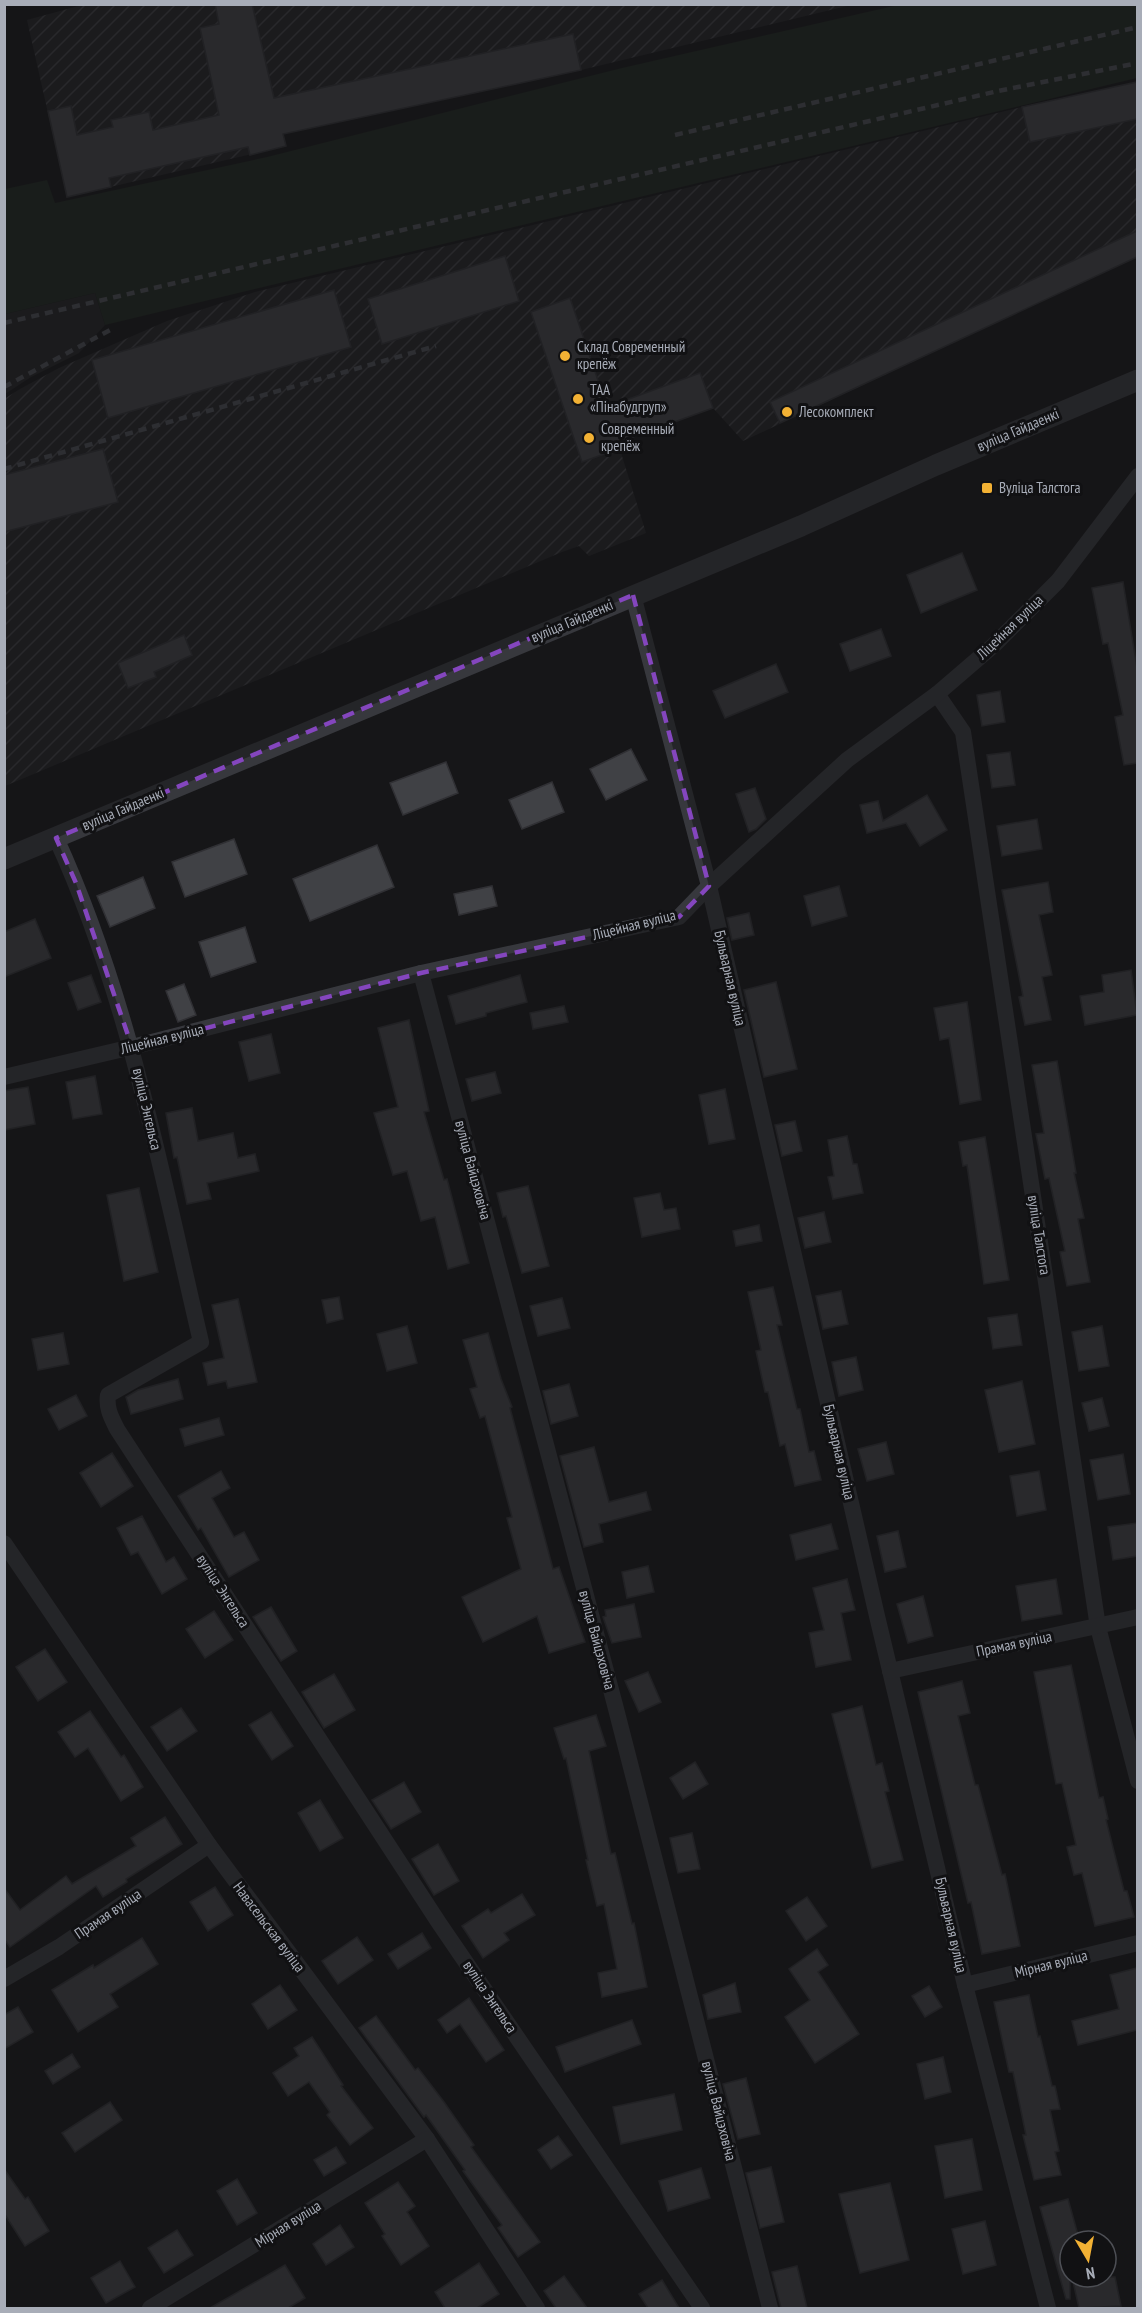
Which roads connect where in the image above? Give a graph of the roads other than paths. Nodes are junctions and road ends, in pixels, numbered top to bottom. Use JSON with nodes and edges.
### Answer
{"nodes":[{"id":1,"x":1137,"y":380,"type":"edge"},
{"id":2,"x":1137,"y":481,"type":"edge"},
{"id":3,"x":633,"y":595,"type":"junction"},
{"id":4,"x":937,"y":694,"type":"junction"},
{"id":5,"x":56,"y":838,"type":"junction"},
{"id":6,"x":4,"y":859,"type":"edge"},
{"id":7,"x":709,"y":886,"type":"junction"},
{"id":8,"x":421,"y":973,"type":"junction"},
{"id":9,"x":132,"y":1047,"type":"junction"},
{"id":10,"x":4,"y":1077,"type":"edge"},
{"id":11,"x":4,"y":1543,"type":"edge"},
{"id":12,"x":1137,"y":1617,"type":"edge"},
{"id":13,"x":1098,"y":1627,"type":"junction"},
{"id":14,"x":890,"y":1671,"type":"junction"},
{"id":15,"x":1137,"y":1780,"type":"edge"},
{"id":16,"x":209,"y":1845,"type":"junction"},
{"id":17,"x":1137,"y":1943,"type":"edge"},
{"id":18,"x":4,"y":1979,"type":"edge"},
{"id":19,"x":965,"y":1985,"type":"junction"},
{"id":20,"x":427,"y":2139,"type":"junction"},
{"id":21,"x":150,"y":2308,"type":"edge"},
{"id":22,"x":537,"y":2308,"type":"edge"},
{"id":23,"x":702,"y":2308,"type":"edge"},
{"id":24,"x":770,"y":2308,"type":"edge"},
{"id":25,"x":1048,"y":2308,"type":"edge"}],
"edges":[{"from":1,"to":3,"type":"street","name":"вуліца Гайдаенкі"},
{"from":2,"to":4,"type":"street","name":"Ліцейная вуліца"},
{"from":3,"to":5,"type":"street","name":"вуліца Гайдаенкі"},
{"from":3,"to":7,"type":"street","name":"Бульварная вуліца"},
{"from":4,"to":7,"type":"street","name":"Ліцейная вуліца"},
{"from":4,"to":13,"type":"street","name":"вуліца Талстога"},
{"from":5,"to":6,"type":"street","name":"вуліца Гайдаенкі"},
{"from":5,"to":9,"type":"street","name":"вуліца Энгельса"},
{"from":7,"to":8,"type":"street","name":"Ліцейная вуліца"},
{"from":7,"to":14,"type":"street","name":"Бульварная вуліца"},
{"from":8,"to":9,"type":"street","name":"Ліцейная вуліца"},
{"from":8,"to":24,"type":"street","name":"вуліца Вайцэховіча"},
{"from":9,"to":10,"type":"street","name":"Ліцейная вуліца"},
{"from":9,"to":23,"type":"street","name":"вуліца Энгельса"},
{"from":11,"to":16,"type":"street","name":"Навасельская вуліца"},
{"from":12,"to":13,"type":"street","name":"Прамая вуліца"},
{"from":13,"to":14,"type":"street","name":"Прамая вуліца"},
{"from":13,"to":15,"type":"street","name":"вуліца Талстога"},
{"from":14,"to":19,"type":"street","name":"Бульварная вуліца"},
{"from":16,"to":18,"type":"street","name":"Прамая вуліца"},
{"from":16,"to":20,"type":"street","name":"Навасельская вуліца"},
{"from":17,"to":19,"type":"street","name":"Мірная вуліца"},
{"from":19,"to":25,"type":"street","name":"Бульварная вуліца"},
{"from":20,"to":21,"type":"street","name":"Мірная вуліца"},
{"from":20,"to":22,"type":"street","name":"Навасельская вуліца"}]}
